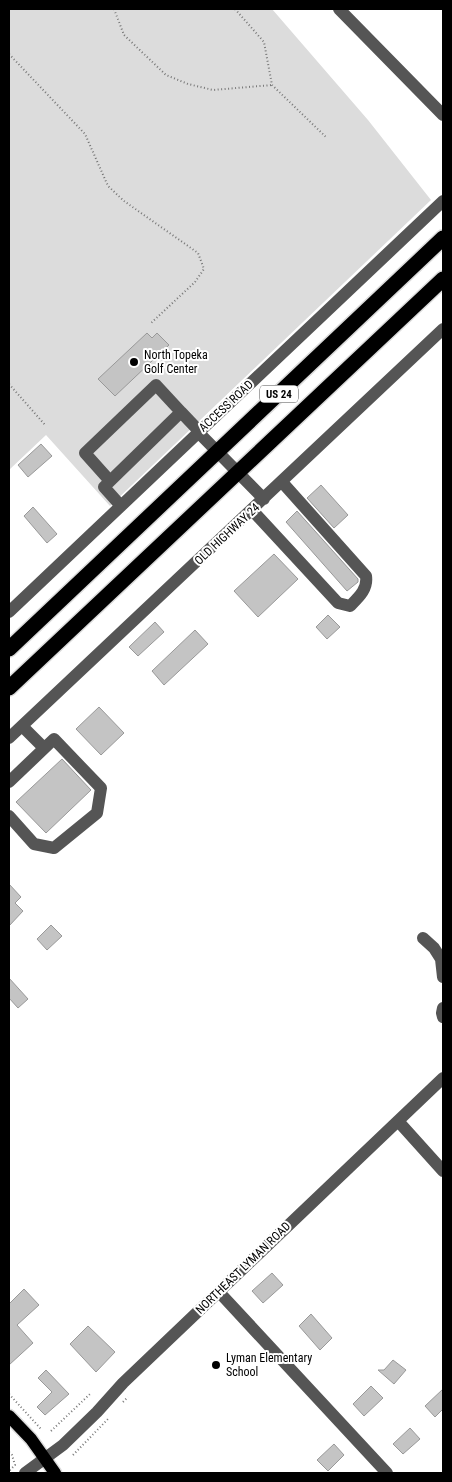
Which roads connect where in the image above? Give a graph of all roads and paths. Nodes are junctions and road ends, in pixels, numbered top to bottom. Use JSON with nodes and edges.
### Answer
{"nodes":[{"id":1,"x":114,"y":9,"type":"edge"},
{"id":2,"x":235,"y":9,"type":"edge"},
{"id":3,"x":339,"y":9,"type":"edge"},
{"id":4,"x":9,"y":54,"type":"edge"},
{"id":5,"x":272,"y":85,"type":"junction"},
{"id":6,"x":443,"y":115,"type":"edge"},
{"id":7,"x":327,"y":138,"type":"dead end"},
{"id":8,"x":443,"y":201,"type":"edge"},
{"id":9,"x":443,"y":238,"type":"edge"},
{"id":10,"x":443,"y":279,"type":"edge"},
{"id":11,"x":150,"y":324,"type":"dead end"},
{"id":12,"x":443,"y":329,"type":"edge"},
{"id":13,"x":9,"y":384,"type":"edge"},
{"id":14,"x":182,"y":412,"type":"junction"},
{"id":15,"x":46,"y":426,"type":"dead end"},
{"id":16,"x":198,"y":432,"type":"junction"},
{"id":17,"x":217,"y":452,"type":"junction"},
{"id":18,"x":238,"y":473,"type":"junction"},
{"id":19,"x":110,"y":481,"type":"junction"},
{"id":20,"x":282,"y":482,"type":"junction"},
{"id":21,"x":264,"y":499,"type":"junction"},
{"id":22,"x":121,"y":506,"type":"junction"},
{"id":23,"x":252,"y":510,"type":"junction"},
{"id":24,"x":9,"y":612,"type":"edge"},
{"id":25,"x":9,"y":649,"type":"edge"},
{"id":26,"x":9,"y":688,"type":"edge"},
{"id":27,"x":22,"y":726,"type":"junction"},
{"id":28,"x":9,"y":738,"type":"edge"},
{"id":29,"x":44,"y":748,"type":"junction"},
{"id":30,"x":9,"y":782,"type":"edge"},
{"id":31,"x":9,"y":816,"type":"edge"},
{"id":32,"x":423,"y":938,"type":"dead end"},
{"id":33,"x":443,"y":977,"type":"edge"},
{"id":34,"x":443,"y":1008,"type":"edge"},
{"id":35,"x":443,"y":1017,"type":"edge"},
{"id":36,"x":443,"y":1078,"type":"edge"},
{"id":37,"x":398,"y":1121,"type":"junction"},
{"id":38,"x":443,"y":1171,"type":"edge"},
{"id":39,"x":219,"y":1292,"type":"junction"},
{"id":40,"x":9,"y":1394,"type":"edge"},
{"id":41,"x":90,"y":1394,"type":"dead end"},
{"id":42,"x":9,"y":1416,"type":"edge"},
{"id":43,"x":41,"y":1429,"type":"dead end"},
{"id":44,"x":51,"y":1431,"type":"dead end"},
{"id":45,"x":9,"y":1452,"type":"edge"},
{"id":46,"x":45,"y":1459,"type":"junction"},
{"id":47,"x":9,"y":1471,"type":"edge"},
{"id":48,"x":25,"y":1473,"type":"edge"},
{"id":49,"x":55,"y":1473,"type":"edge"},
{"id":50,"x":387,"y":1473,"type":"edge"}],
"edges":[{"from":1,"to":5,"type":"path"},
{"from":2,"to":5,"type":"path"},
{"from":3,"to":6,"type":"street"},
{"from":4,"to":11,"type":"path"},
{"from":5,"to":7,"type":"path"},
{"from":8,"to":16,"type":"street","name":"ACCESS ROAD"},
{"from":9,"to":17,"type":"highway","number":"US 24"},
{"from":10,"to":18,"type":"highway","number":"US 24"},
{"from":12,"to":20,"type":"street","name":"OLD HIGHWAY 24"},
{"from":13,"to":15,"type":"path"},
{"from":14,"to":16,"type":"street"},
{"from":14,"to":19,"type":"street"},
{"from":14,"to":19,"type":"street"},
{"from":16,"to":17,"type":"street"},
{"from":16,"to":22,"type":"street","name":"ACCESS ROAD"},
{"from":17,"to":18,"type":"street"},
{"from":17,"to":25,"type":"highway","number":"US 24"},
{"from":18,"to":21,"type":"street"},
{"from":18,"to":26,"type":"highway","number":"US 24"},
{"from":19,"to":22,"type":"street"},
{"from":20,"to":21,"type":"street","name":"OLD HIGHWAY 24"},
{"from":20,"to":23,"type":"street"},
{"from":21,"to":23,"type":"street","name":"OLD HIGHWAY 24"},
{"from":22,"to":24,"type":"street","name":"ACCESS ROAD"},
{"from":23,"to":27,"type":"street","name":"OLD HIGHWAY 24"},
{"from":27,"to":28,"type":"street","name":"OLD HIGHWAY 24"},
{"from":27,"to":29,"type":"street"},
{"from":29,"to":30,"type":"street"},
{"from":29,"to":31,"type":"street"},
{"from":32,"to":33,"type":"street"},
{"from":34,"to":35,"type":"street"},
{"from":36,"to":37,"type":"street","name":"NORTHEAST LYMAN ROAD"},
{"from":37,"to":38,"type":"street"},
{"from":37,"to":39,"type":"street","name":"NORTHEAST LYMAN ROAD"},
{"from":39,"to":46,"type":"street","name":"NORTHEAST LYMAN ROAD"},
{"from":39,"to":50,"type":"street"},
{"from":40,"to":43,"type":"path"},
{"from":41,"to":44,"type":"path"},
{"from":42,"to":46,"type":"main road"},
{"from":45,"to":47,"type":"path"},
{"from":46,"to":48,"type":"street","name":"NORTHEAST LYMAN ROAD"},
{"from":46,"to":49,"type":"main road"}]}
